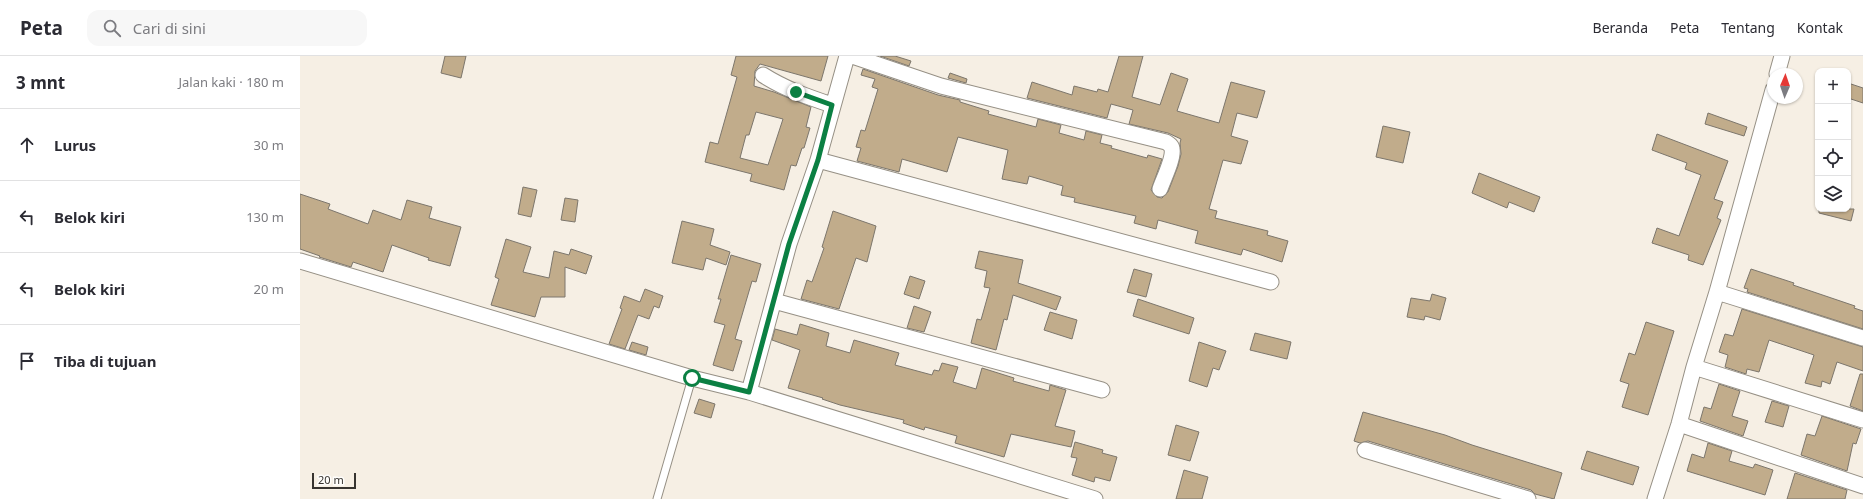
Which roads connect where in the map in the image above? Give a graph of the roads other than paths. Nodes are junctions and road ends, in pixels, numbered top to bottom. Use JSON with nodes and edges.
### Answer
{"nodes":[{"id":1,"x":847,"y":56,"type":"edge"},
{"id":2,"x":852,"y":56,"type":"edge"},
{"id":3,"x":1782,"y":56,"type":"edge"},
{"id":4,"x":1779,"y":68,"type":"edge"},
{"id":5,"x":763,"y":75,"type":"dead end"},
{"id":6,"x":1769,"y":104,"type":"edge"},
{"id":7,"x":832,"y":105,"type":"junction"},
{"id":8,"x":818,"y":160,"type":"junction"},
{"id":9,"x":1160,"y":189,"type":"dead end"},
{"id":10,"x":300,"y":261,"type":"edge"},
{"id":11,"x":1271,"y":282,"type":"dead end"},
{"id":12,"x":1717,"y":292,"type":"junction"},
{"id":13,"x":774,"y":301,"type":"junction"},
{"id":14,"x":1863,"y":338,"type":"edge"},
{"id":15,"x":1694,"y":367,"type":"junction"},
{"id":16,"x":692,"y":378,"type":"junction"},
{"id":17,"x":1102,"y":390,"type":"dead end"},
{"id":18,"x":749,"y":392,"type":"junction"},
{"id":19,"x":1863,"y":420,"type":"edge"},
{"id":20,"x":1679,"y":424,"type":"junction"},
{"id":21,"x":1366,"y":450,"type":"dead end"},
{"id":22,"x":1863,"y":486,"type":"edge"},
{"id":23,"x":656,"y":499,"type":"edge"},
{"id":24,"x":1095,"y":499,"type":"edge"},
{"id":25,"x":1528,"y":499,"type":"edge"},
{"id":26,"x":1655,"y":499,"type":"edge"}],
"edges":[{"from":1,"to":7,"type":"street"},
{"from":2,"to":9,"type":"street"},
{"from":3,"to":4,"type":"street"},
{"from":5,"to":7,"type":"street"},
{"from":6,"to":12,"type":"street"},
{"from":7,"to":8,"type":"street"},
{"from":8,"to":11,"type":"street"},
{"from":8,"to":13,"type":"street"},
{"from":10,"to":16,"type":"street"},
{"from":12,"to":14,"type":"street"},
{"from":12,"to":15,"type":"street"},
{"from":13,"to":17,"type":"street"},
{"from":13,"to":18,"type":"street"},
{"from":15,"to":19,"type":"street"},
{"from":15,"to":20,"type":"street"},
{"from":16,"to":18,"type":"street"},
{"from":16,"to":23,"type":"lane"},
{"from":18,"to":24,"type":"street"},
{"from":20,"to":22,"type":"street"},
{"from":20,"to":26,"type":"street"},
{"from":21,"to":25,"type":"street"}]}
